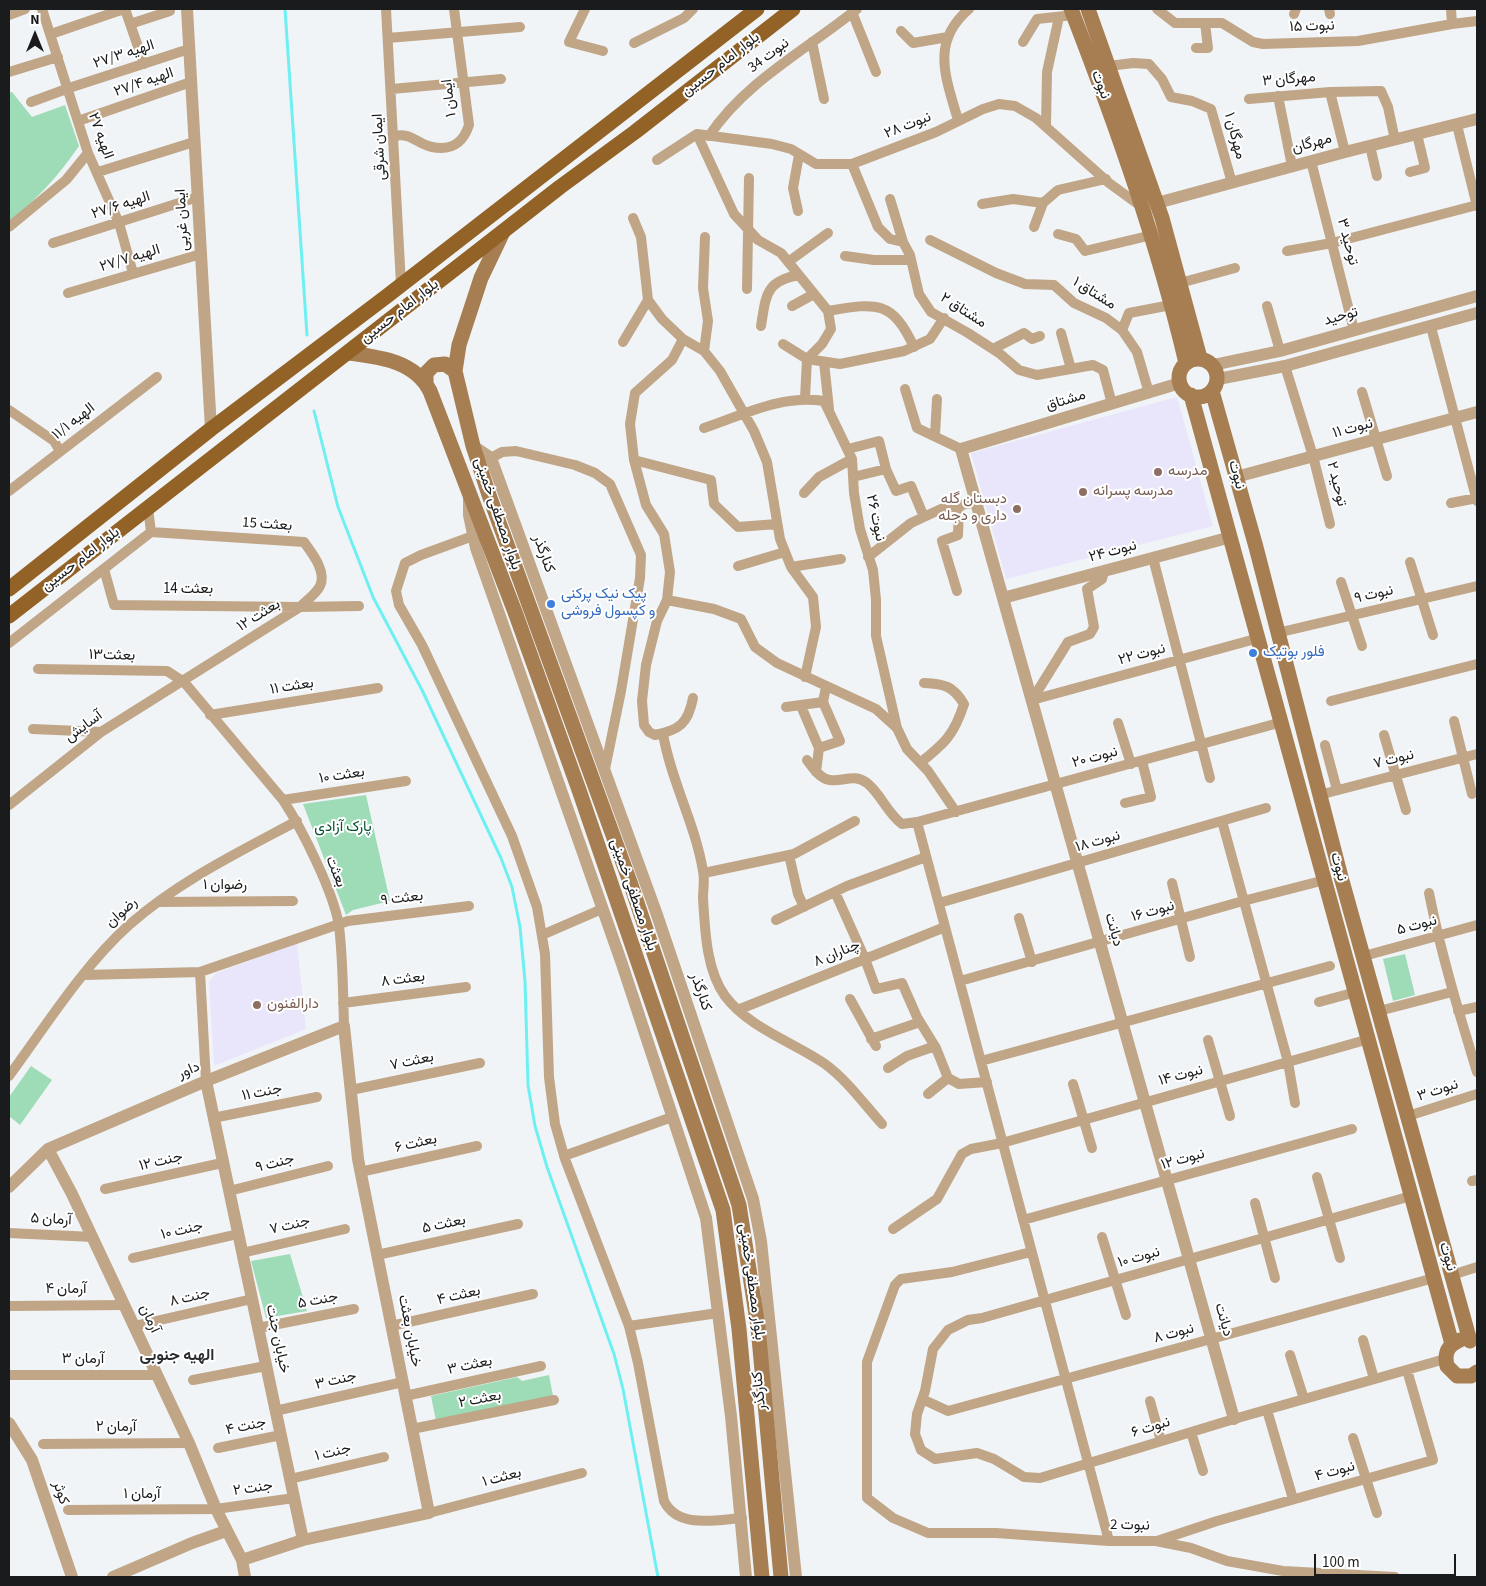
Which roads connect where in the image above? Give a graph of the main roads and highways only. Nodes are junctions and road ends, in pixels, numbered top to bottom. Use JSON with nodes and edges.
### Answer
{"nodes":[{"id":1,"x":757,"y":9,"type":"edge"},
{"id":2,"x":793,"y":9,"type":"edge"},
{"id":3,"x":1088,"y":9,"type":"edge"},
{"id":4,"x":1068,"y":13,"type":"edge"},
{"id":5,"x":1150,"y":206,"type":"junction"},
{"id":6,"x":503,"y":232,"type":"junction"},
{"id":7,"x":348,"y":353,"type":"junction"},
{"id":8,"x":1201,"y":364,"type":"junction"},
{"id":9,"x":455,"y":370,"type":"junction"},
{"id":10,"x":426,"y":383,"type":"junction"},
{"id":11,"x":1191,"y":395,"type":"junction"},
{"id":12,"x":9,"y":589,"type":"edge"},
{"id":13,"x":9,"y":616,"type":"edge"},
{"id":14,"x":1278,"y":633,"type":"junction"},
{"id":15,"x":1259,"y":638,"type":"junction"},
{"id":16,"x":1341,"y":877,"type":"junction"},
{"id":17,"x":1325,"y":880,"type":"junction"},
{"id":18,"x":1428,"y":1191,"type":"junction"},
{"id":19,"x":1411,"y":1196,"type":"junction"},
{"id":20,"x":1474,"y":1343,"type":"edge"},
{"id":21,"x":1452,"y":1344,"type":"junction"},
{"id":22,"x":1477,"y":1372,"type":"edge"},
{"id":23,"x":762,"y":1577,"type":"edge"},
{"id":24,"x":781,"y":1577,"type":"edge"}],
"edges":[{"from":1,"to":12,"type":"main road","name":"بلوار امام حسین"},
{"from":2,"to":6,"type":"main road","name":"بلوار امام حسین"},
{"from":3,"to":5,"type":"main road","name":"نبوت"},
{"from":4,"to":5,"type":"main road","name":"نبوت"},
{"from":5,"to":8,"type":"main road","name":"نبوت"},
{"from":5,"to":8,"type":"main road","name":"نبوت"},
{"from":6,"to":7,"type":"main road","name":"بلوار امام حسین"},
{"from":6,"to":9,"type":"main road","name":"بلوار مصطفی خمینی"},
{"from":7,"to":10,"type":"main road","name":"بلوار مصطفی خمینی"},
{"from":7,"to":13,"type":"main road","name":"بلوار امام حسین"},
{"from":8,"to":11,"type":"main road"},
{"from":8,"to":11,"type":"main road"},
{"from":8,"to":14,"type":"main road","name":"نبوت"},
{"from":9,"to":10,"type":"main road"},
{"from":9,"to":24,"type":"main road","name":"بلوار مصطفی خمینی"},
{"from":10,"to":23,"type":"main road","name":"بلوار مصطفی خمینی"},
{"from":11,"to":15,"type":"main road","name":"نبوت"},
{"from":14,"to":15,"type":"main road"},
{"from":14,"to":16,"type":"main road","name":"نبوت"},
{"from":15,"to":17,"type":"main road","name":"نبوت"},
{"from":16,"to":17,"type":"main road"},
{"from":16,"to":18,"type":"main road","name":"نبوت"},
{"from":17,"to":19,"type":"main road","name":"نبوت"},
{"from":18,"to":19,"type":"main road"},
{"from":18,"to":20,"type":"main road","name":"نبوت"},
{"from":19,"to":21,"type":"main road","name":"نبوت"},
{"from":20,"to":21,"type":"main road"},
{"from":21,"to":22,"type":"main road"}]}
